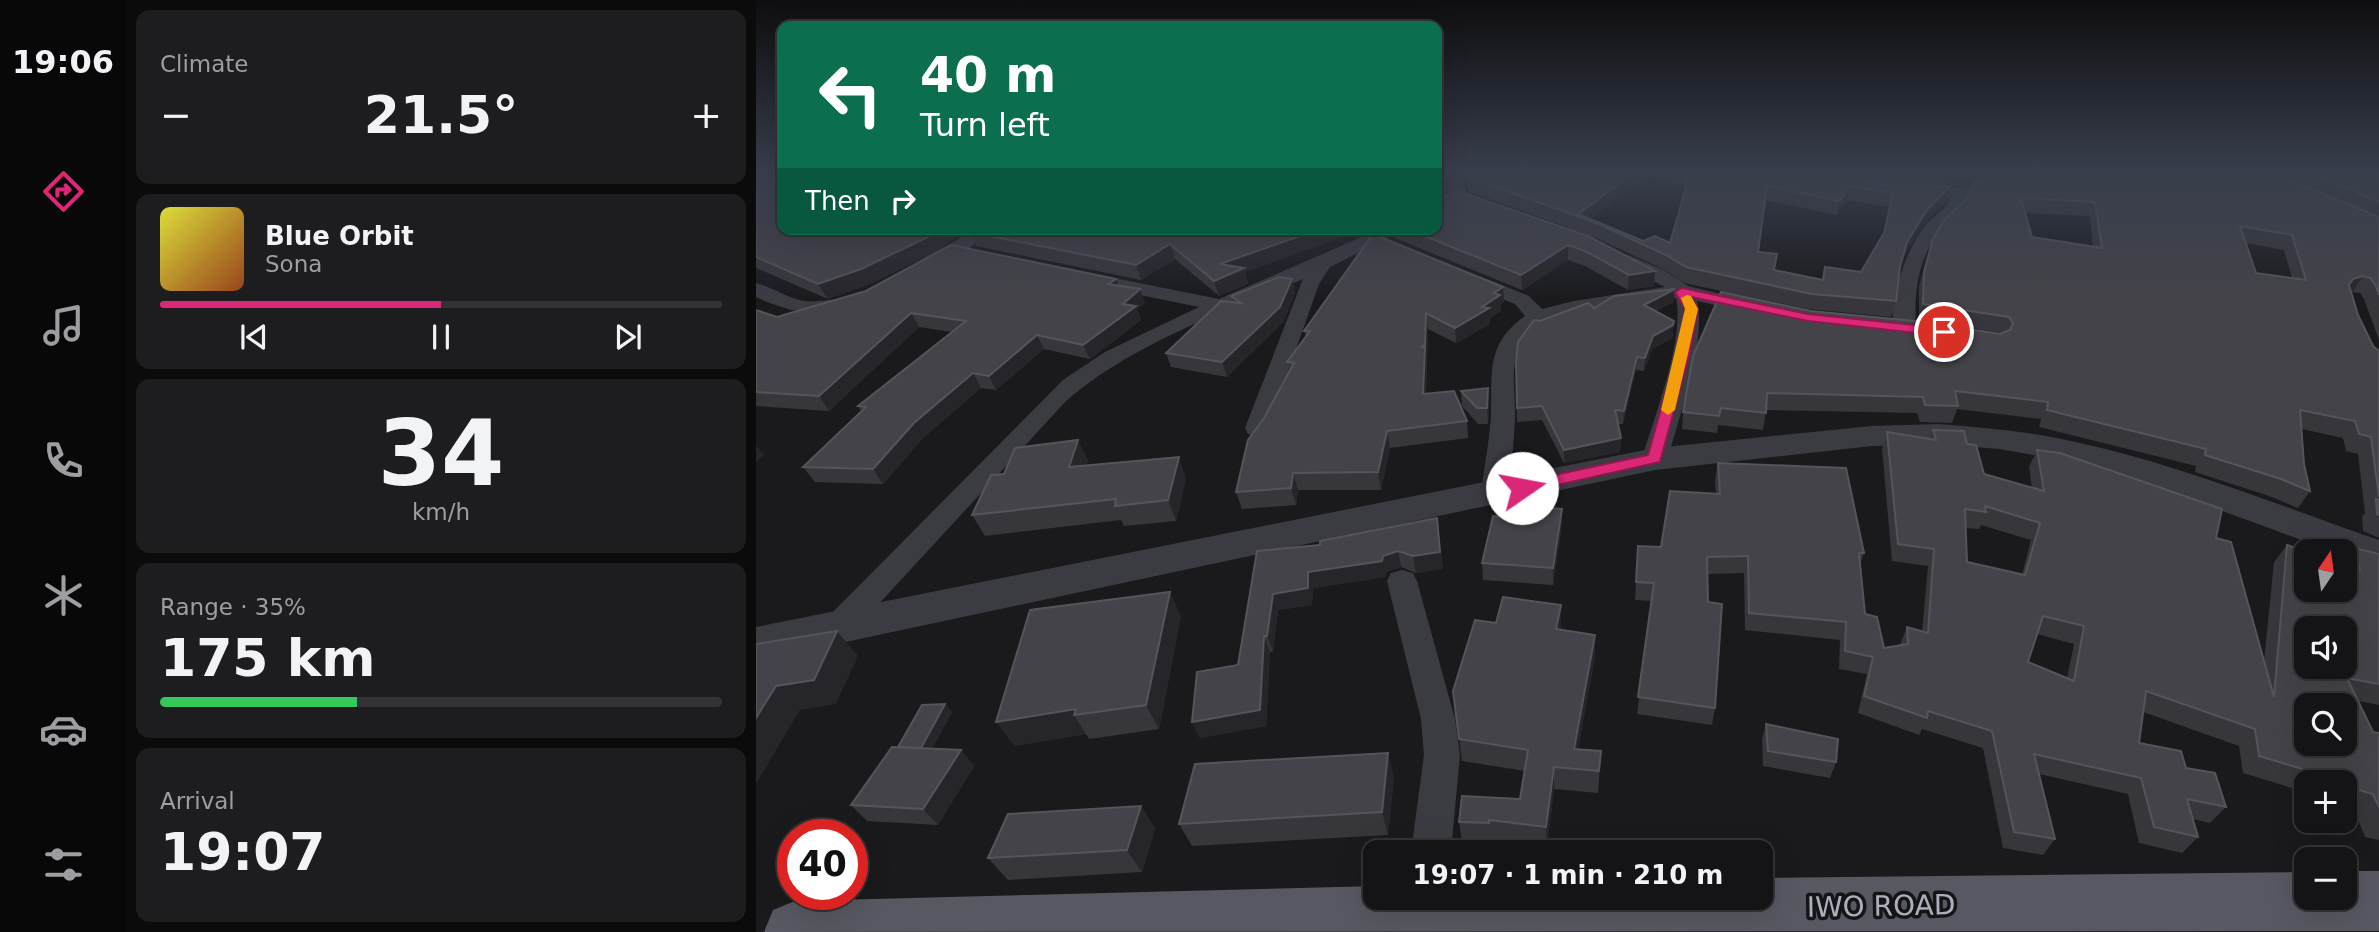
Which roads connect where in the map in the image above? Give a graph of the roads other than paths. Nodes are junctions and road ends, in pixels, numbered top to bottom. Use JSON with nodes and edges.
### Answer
{"nodes":[{"id":1,"x":1949,"y":214,"type":"edge"},
{"id":2,"x":972,"y":235,"type":"edge"},
{"id":3,"x":1389,"y":236,"type":"edge"},
{"id":4,"x":955,"y":250,"type":"junction"},
{"id":5,"x":1606,"y":252,"type":"edge"},
{"id":6,"x":982,"y":255,"type":"edge"},
{"id":7,"x":1322,"y":264,"type":"junction"},
{"id":8,"x":1448,"y":270,"type":"edge"},
{"id":9,"x":1061,"y":273,"type":"edge"},
{"id":10,"x":906,"y":275,"type":"edge"},
{"id":11,"x":756,"y":289,"type":"edge"},
{"id":12,"x":1682,"y":292,"type":"junction"},
{"id":13,"x":861,"y":298,"type":"edge"},
{"id":14,"x":1220,"y":305,"type":"junction"},
{"id":15,"x":1772,"y":311,"type":"edge"},
{"id":16,"x":1537,"y":317,"type":"junction"},
{"id":17,"x":1881,"y":326,"type":"edge"},
{"id":18,"x":1257,"y":428,"type":"edge"},
{"id":19,"x":1655,"y":459,"type":"junction"},
{"id":20,"x":1495,"y":493,"type":"junction"},
{"id":21,"x":2379,"y":554,"type":"edge"},
{"id":22,"x":1402,"y":581,"type":"dead end"},
{"id":23,"x":840,"y":625,"type":"junction"},
{"id":24,"x":756,"y":644,"type":"edge"},
{"id":25,"x":1432,"y":840,"type":"edge"},
{"id":26,"x":2379,"y":901,"type":"edge"},
{"id":27,"x":1368,"y":910,"type":"edge"},
{"id":28,"x":1565,"y":910,"type":"edge"},
{"id":29,"x":1938,"y":918,"type":"edge"},
{"id":30,"x":795,"y":932,"type":"edge"}],
"edges":[{"from":1,"to":17,"type":"street"},
{"from":2,"to":4,"type":"street"},
{"from":3,"to":7,"type":"street"},
{"from":4,"to":6,"type":"street"},
{"from":4,"to":10,"type":"street"},
{"from":5,"to":12,"type":"street"},
{"from":7,"to":14,"type":"street"},
{"from":7,"to":18,"type":"street"},
{"from":8,"to":16,"type":"street"},
{"from":9,"to":14,"type":"street"},
{"from":11,"to":13,"type":"street"},
{"from":12,"to":15,"type":"street"},
{"from":12,"to":16,"type":"street"},
{"from":12,"to":19,"type":"street"},
{"from":14,"to":23,"type":"street"},
{"from":16,"to":20,"type":"street"},
{"from":19,"to":20,"type":"street"},
{"from":19,"to":21,"type":"street"},
{"from":20,"to":23,"type":"street"},
{"from":22,"to":25,"type":"street"},
{"from":23,"to":24,"type":"street"},
{"from":26,"to":29,"type":"main road","name":"IWO ROAD"},
{"from":27,"to":30,"type":"main road","name":"IWO ROAD"},
{"from":28,"to":29,"type":"main road","name":"IWO ROAD"}]}
